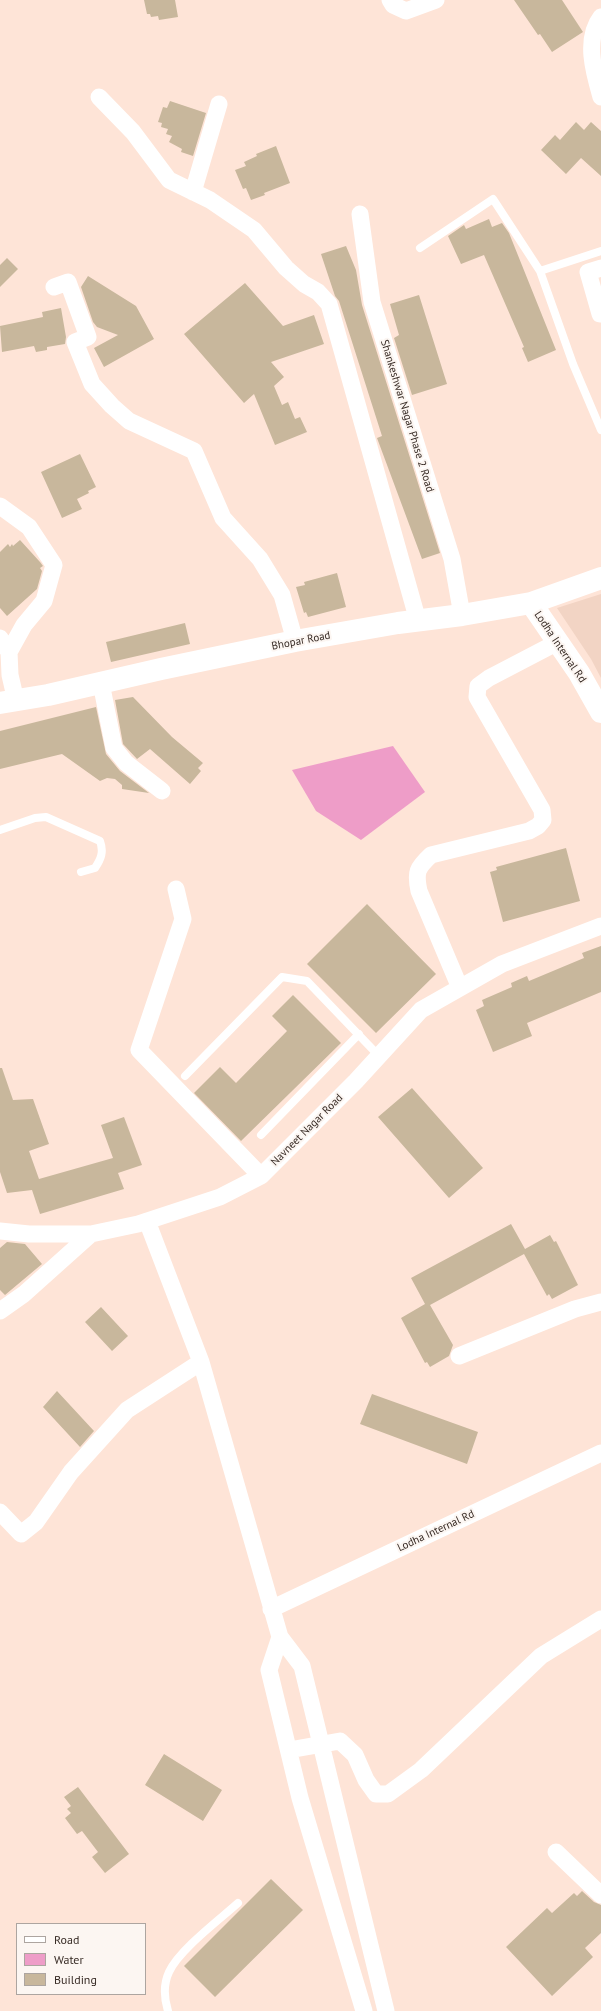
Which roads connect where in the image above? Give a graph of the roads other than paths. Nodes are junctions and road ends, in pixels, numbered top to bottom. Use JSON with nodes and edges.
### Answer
{"nodes":[{"id":1,"x":390,"y":0,"type":"edge"},
{"id":2,"x":436,"y":0,"type":"edge"},
{"id":3,"x":601,"y":17,"type":"edge"},
{"id":4,"x":99,"y":97,"type":"dead end"},
{"id":5,"x":601,"y":98,"type":"edge"},
{"id":6,"x":219,"y":104,"type":"dead end"},
{"id":7,"x":193,"y":192,"type":"junction"},
{"id":8,"x":360,"y":214,"type":"dead end"},
{"id":9,"x":420,"y":248,"type":"dead end"},
{"id":10,"x":601,"y":252,"type":"edge"},
{"id":11,"x":601,"y":268,"type":"edge"},
{"id":12,"x":540,"y":271,"type":"junction"},
{"id":13,"x":54,"y":288,"type":"dead end"},
{"id":14,"x":601,"y":314,"type":"edge"},
{"id":15,"x":601,"y":430,"type":"edge"},
{"id":16,"x":0,"y":506,"type":"edge"},
{"id":17,"x":601,"y":578,"type":"edge"},
{"id":18,"x":531,"y":603,"type":"junction"},
{"id":19,"x":462,"y":616,"type":"junction"},
{"id":20,"x":418,"y":621,"type":"junction"},
{"id":21,"x":0,"y":638,"type":"edge"},
{"id":22,"x":295,"y":641,"type":"junction"},
{"id":23,"x":558,"y":642,"type":"junction"},
{"id":24,"x":9,"y":652,"type":"junction"},
{"id":25,"x":101,"y":683,"type":"junction"},
{"id":26,"x":8,"y":702,"type":"edge"},
{"id":27,"x":601,"y":712,"type":"edge"},
{"id":28,"x":162,"y":791,"type":"dead end"},
{"id":29,"x":0,"y":830,"type":"edge"},
{"id":30,"x":81,"y":872,"type":"dead end"},
{"id":31,"x":176,"y":889,"type":"dead end"},
{"id":32,"x":601,"y":926,"type":"edge"},
{"id":33,"x":460,"y":988,"type":"junction"},
{"id":34,"x":359,"y":1034,"type":"junction"},
{"id":35,"x":379,"y":1056,"type":"junction"},
{"id":36,"x":185,"y":1076,"type":"dead end"},
{"id":37,"x":261,"y":1135,"type":"dead end"},
{"id":38,"x":261,"y":1176,"type":"junction"},
{"id":39,"x":147,"y":1221,"type":"junction"},
{"id":40,"x":0,"y":1231,"type":"edge"},
{"id":41,"x":92,"y":1234,"type":"junction"},
{"id":42,"x":601,"y":1302,"type":"edge"},
{"id":43,"x":0,"y":1311,"type":"edge"},
{"id":44,"x":459,"y":1356,"type":"dead end"},
{"id":45,"x":201,"y":1362,"type":"junction"},
{"id":46,"x":601,"y":1453,"type":"edge"},
{"id":47,"x":0,"y":1512,"type":"edge"},
{"id":48,"x":271,"y":1609,"type":"junction"},
{"id":49,"x":601,"y":1618,"type":"edge"},
{"id":50,"x":280,"y":1637,"type":"junction"},
{"id":51,"x":321,"y":1744,"type":"junction"},
{"id":52,"x":289,"y":1750,"type":"junction"},
{"id":53,"x":556,"y":1852,"type":"dead end"},
{"id":54,"x":601,"y":1895,"type":"edge"},
{"id":55,"x":238,"y":1903,"type":"dead end"},
{"id":56,"x":168,"y":2011,"type":"edge"},
{"id":57,"x":364,"y":2011,"type":"edge"},
{"id":58,"x":386,"y":2011,"type":"edge"}],
"edges":[{"from":1,"to":2,"type":"street"},
{"from":3,"to":5,"type":"street"},
{"from":4,"to":7,"type":"street"},
{"from":6,"to":7,"type":"street"},
{"from":7,"to":20,"type":"street"},
{"from":8,"to":19,"type":"street","name":"Shankeshwar Nagar Phase 2 Road"},
{"from":9,"to":12,"type":"lane"},
{"from":10,"to":12,"type":"lane"},
{"from":11,"to":14,"type":"street"},
{"from":12,"to":15,"type":"lane"},
{"from":13,"to":22,"type":"street"},
{"from":16,"to":24,"type":"street"},
{"from":17,"to":18,"type":"street","name":"Bhopar Road"},
{"from":18,"to":19,"type":"street","name":"Bhopar Road"},
{"from":18,"to":23,"type":"street","name":"Lodha Internal Rd"},
{"from":19,"to":20,"type":"street","name":"Bhopar Road"},
{"from":20,"to":22,"type":"street","name":"Bhopar Road"},
{"from":21,"to":24,"type":"street"},
{"from":22,"to":25,"type":"street","name":"Bhopar Road"},
{"from":23,"to":27,"type":"street","name":"Lodha Internal Rd"},
{"from":23,"to":33,"type":"street"},
{"from":24,"to":26,"type":"street"},
{"from":25,"to":26,"type":"street","name":"Bhopar Road"},
{"from":25,"to":28,"type":"street"},
{"from":29,"to":30,"type":"lane"},
{"from":31,"to":38,"type":"street"},
{"from":32,"to":33,"type":"street","name":"Navneet Nagar Road"},
{"from":33,"to":35,"type":"street","name":"Navneet Nagar Road"},
{"from":34,"to":35,"type":"lane"},
{"from":34,"to":36,"type":"lane"},
{"from":34,"to":37,"type":"lane"},
{"from":35,"to":38,"type":"street","name":"Navneet Nagar Road"},
{"from":38,"to":39,"type":"street","name":"Navneet Nagar Road"},
{"from":39,"to":41,"type":"street","name":"Navneet Nagar Road"},
{"from":39,"to":45,"type":"street"},
{"from":40,"to":41,"type":"street"},
{"from":41,"to":43,"type":"street","name":"Navneet Nagar Road"},
{"from":42,"to":44,"type":"street"},
{"from":45,"to":47,"type":"street"},
{"from":45,"to":48,"type":"street"},
{"from":46,"to":48,"type":"street","name":"Lodha Internal Rd"},
{"from":48,"to":50,"type":"street"},
{"from":49,"to":51,"type":"street"},
{"from":50,"to":51,"type":"street"},
{"from":50,"to":52,"type":"street"},
{"from":51,"to":52,"type":"street"},
{"from":51,"to":58,"type":"street"},
{"from":52,"to":57,"type":"street"},
{"from":53,"to":54,"type":"street"},
{"from":55,"to":56,"type":"lane"}]}
